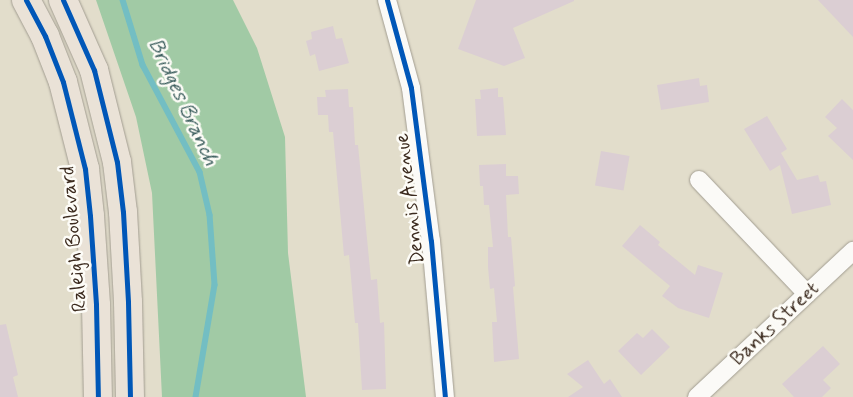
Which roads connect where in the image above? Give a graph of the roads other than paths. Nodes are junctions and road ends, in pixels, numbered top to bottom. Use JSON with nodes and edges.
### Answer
{"nodes":[{"id":1,"x":26,"y":0,"type":"edge"},
{"id":2,"x":63,"y":0,"type":"edge"},
{"id":3,"x":387,"y":0,"type":"edge"},
{"id":4,"x":699,"y":180,"type":"dead end"},
{"id":5,"x":853,"y":251,"type":"edge"},
{"id":6,"x":807,"y":294,"type":"junction"},
{"id":7,"x":98,"y":397,"type":"edge"},
{"id":8,"x":130,"y":397,"type":"edge"},
{"id":9,"x":445,"y":397,"type":"edge"},
{"id":10,"x":697,"y":397,"type":"edge"}],
"edges":[{"from":1,"to":7,"type":"main road","name":"Raleigh Boulevard"},
{"from":2,"to":8,"type":"main road"},
{"from":3,"to":9,"type":"street","name":"Dennis Avenue"},
{"from":4,"to":6,"type":"street"},
{"from":5,"to":6,"type":"street","name":"Banks Street"},
{"from":6,"to":10,"type":"street","name":"Banks Street"}]}
